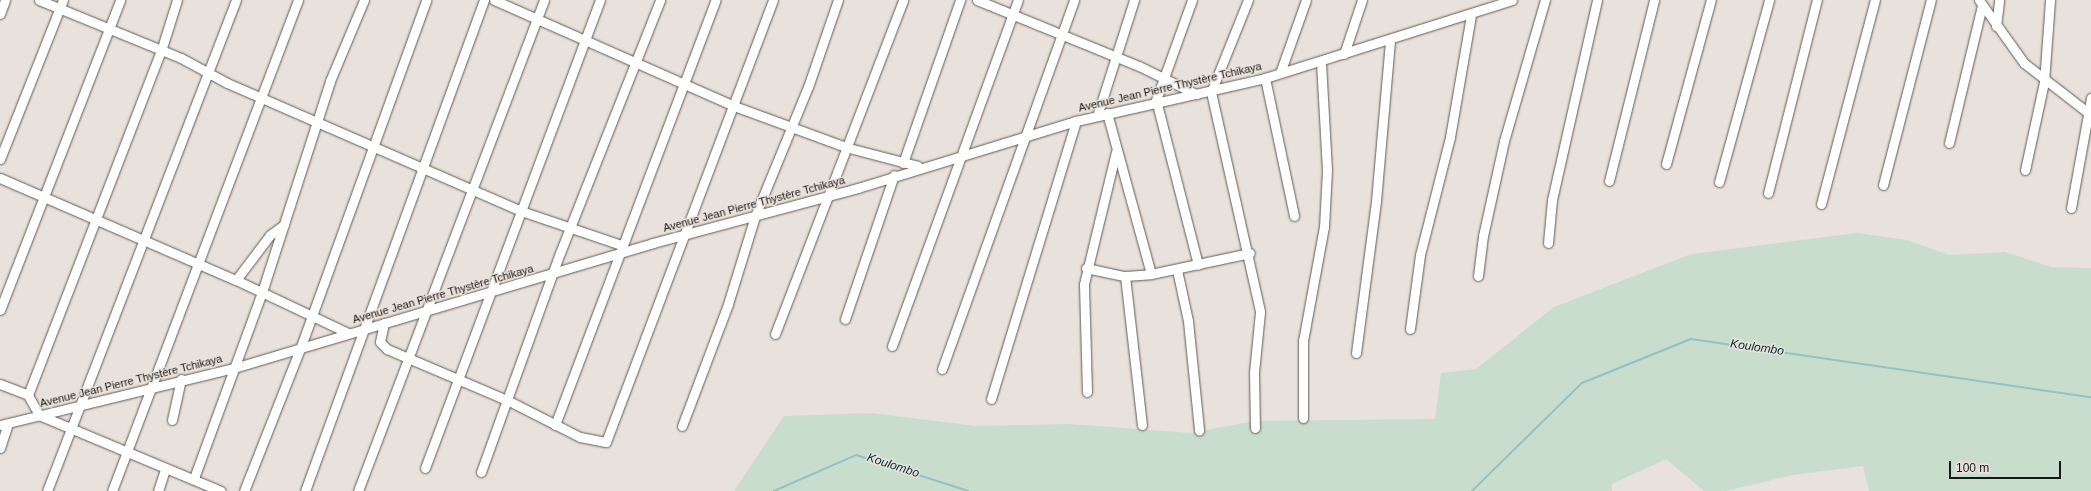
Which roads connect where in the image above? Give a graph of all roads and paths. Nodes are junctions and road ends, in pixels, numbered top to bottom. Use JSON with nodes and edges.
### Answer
{"nodes":[{"id":1,"x":6,"y":0,"type":"edge"},
{"id":2,"x":39,"y":0,"type":"edge"},
{"id":3,"x":64,"y":0,"type":"edge"},
{"id":4,"x":120,"y":0,"type":"edge"},
{"id":5,"x":176,"y":0,"type":"edge"},
{"id":6,"x":236,"y":0,"type":"edge"},
{"id":7,"x":298,"y":0,"type":"edge"},
{"id":8,"x":364,"y":0,"type":"edge"},
{"id":9,"x":426,"y":0,"type":"edge"},
{"id":10,"x":484,"y":0,"type":"edge"},
{"id":11,"x":494,"y":0,"type":"edge"},
{"id":12,"x":544,"y":0,"type":"edge"},
{"id":13,"x":600,"y":0,"type":"edge"},
{"id":14,"x":660,"y":0,"type":"edge"},
{"id":15,"x":716,"y":0,"type":"edge"},
{"id":16,"x":773,"y":0,"type":"edge"},
{"id":17,"x":838,"y":0,"type":"edge"},
{"id":18,"x":903,"y":0,"type":"edge"},
{"id":19,"x":960,"y":0,"type":"edge"},
{"id":20,"x":977,"y":0,"type":"edge"},
{"id":21,"x":1018,"y":0,"type":"edge"},
{"id":22,"x":1074,"y":0,"type":"edge"},
{"id":23,"x":1134,"y":0,"type":"edge"},
{"id":24,"x":1192,"y":0,"type":"edge"},
{"id":25,"x":1248,"y":0,"type":"edge"},
{"id":26,"x":1306,"y":0,"type":"edge"},
{"id":27,"x":1362,"y":0,"type":"edge"},
{"id":28,"x":1512,"y":0,"type":"edge"},
{"id":29,"x":1545,"y":0,"type":"edge"},
{"id":30,"x":1597,"y":0,"type":"edge"},
{"id":31,"x":1654,"y":0,"type":"edge"},
{"id":32,"x":1711,"y":0,"type":"edge"},
{"id":33,"x":1768,"y":0,"type":"edge"},
{"id":34,"x":1817,"y":0,"type":"edge"},
{"id":35,"x":1875,"y":0,"type":"edge"},
{"id":36,"x":1930,"y":0,"type":"edge"},
{"id":37,"x":1999,"y":0,"type":"edge"},
{"id":38,"x":2050,"y":0,"type":"edge"},
{"id":39,"x":1981,"y":3,"type":"edge"},
{"id":40,"x":60,"y":9,"type":"junction"},
{"id":41,"x":0,"y":14,"type":"edge"},
{"id":42,"x":1012,"y":15,"type":"junction"},
{"id":43,"x":1471,"y":16,"type":"junction"},
{"id":44,"x":537,"y":18,"type":"junction"},
{"id":45,"x":1996,"y":26,"type":"junction"},
{"id":46,"x":108,"y":30,"type":"junction"},
{"id":47,"x":1061,"y":36,"type":"junction"},
{"id":48,"x":1390,"y":41,"type":"junction"},
{"id":49,"x":585,"y":42,"type":"junction"},
{"id":50,"x":161,"y":51,"type":"junction"},
{"id":51,"x":1344,"y":54,"type":"junction"},
{"id":52,"x":1115,"y":56,"type":"junction"},
{"id":53,"x":1320,"y":61,"type":"junction"},
{"id":54,"x":635,"y":63,"type":"junction"},
{"id":55,"x":208,"y":72,"type":"junction"},
{"id":56,"x":1280,"y":73,"type":"junction"},
{"id":57,"x":1162,"y":77,"type":"junction"},
{"id":58,"x":1265,"y":78,"type":"junction"},
{"id":59,"x":2044,"y":82,"type":"junction"},
{"id":60,"x":685,"y":83,"type":"junction"},
{"id":61,"x":1211,"y":92,"type":"junction"},
{"id":62,"x":1196,"y":94,"type":"junction"},
{"id":63,"x":262,"y":96,"type":"junction"},
{"id":64,"x":2091,"y":98,"type":"edge"},
{"id":65,"x":1156,"y":100,"type":"junction"},
{"id":66,"x":734,"y":106,"type":"junction"},
{"id":67,"x":1107,"y":113,"type":"junction"},
{"id":68,"x":2090,"y":114,"type":"edge"},
{"id":69,"x":1097,"y":116,"type":"junction"},
{"id":70,"x":318,"y":121,"type":"junction"},
{"id":71,"x":1076,"y":121,"type":"junction"},
{"id":72,"x":791,"y":127,"type":"junction"},
{"id":73,"x":1025,"y":136,"type":"junction"},
{"id":74,"x":1949,"y":143,"type":"dead end"},
{"id":75,"x":374,"y":145,"type":"junction"},
{"id":76,"x":849,"y":148,"type":"junction"},
{"id":77,"x":1116,"y":152,"type":"junction"},
{"id":78,"x":961,"y":156,"type":"junction"},
{"id":79,"x":0,"y":159,"type":"edge"},
{"id":80,"x":903,"y":163,"type":"junction"},
{"id":81,"x":1666,"y":164,"type":"dead end"},
{"id":82,"x":920,"y":166,"type":"junction"},
{"id":83,"x":421,"y":167,"type":"junction"},
{"id":84,"x":2025,"y":170,"type":"dead end"},
{"id":85,"x":894,"y":175,"type":"junction"},
{"id":86,"x":0,"y":178,"type":"edge"},
{"id":87,"x":1609,"y":181,"type":"dead end"},
{"id":88,"x":1719,"y":182,"type":"dead end"},
{"id":89,"x":1883,"y":185,"type":"dead end"},
{"id":90,"x":472,"y":188,"type":"junction"},
{"id":91,"x":1768,"y":193,"type":"dead end"},
{"id":92,"x":831,"y":196,"type":"junction"},
{"id":93,"x":45,"y":197,"type":"junction"},
{"id":94,"x":1821,"y":204,"type":"dead end"},
{"id":95,"x":2071,"y":208,"type":"dead end"},
{"id":96,"x":521,"y":211,"type":"junction"},
{"id":97,"x":754,"y":216,"type":"junction"},
{"id":98,"x":1294,"y":216,"type":"dead end"},
{"id":99,"x":93,"y":220,"type":"junction"},
{"id":100,"x":284,"y":225,"type":"junction"},
{"id":101,"x":571,"y":229,"type":"junction"},
{"id":102,"x":687,"y":234,"type":"junction"},
{"id":103,"x":143,"y":240,"type":"junction"},
{"id":104,"x":1548,"y":243,"type":"dead end"},
{"id":105,"x":620,"y":249,"type":"junction"},
{"id":106,"x":1250,"y":253,"type":"junction"},
{"id":107,"x":198,"y":264,"type":"junction"},
{"id":108,"x":1198,"y":265,"type":"junction"},
{"id":109,"x":1086,"y":268,"type":"junction"},
{"id":110,"x":1177,"y":270,"type":"junction"},
{"id":111,"x":1151,"y":274,"type":"junction"},
{"id":112,"x":551,"y":275,"type":"junction"},
{"id":113,"x":1125,"y":276,"type":"junction"},
{"id":114,"x":1478,"y":276,"type":"dead end"},
{"id":115,"x":236,"y":280,"type":"junction"},
{"id":116,"x":262,"y":292,"type":"junction"},
{"id":117,"x":491,"y":292,"type":"junction"},
{"id":118,"x":0,"y":310,"type":"edge"},
{"id":119,"x":428,"y":311,"type":"junction"},
{"id":120,"x":312,"y":315,"type":"junction"},
{"id":121,"x":845,"y":318,"type":"dead end"},
{"id":122,"x":384,"y":323,"type":"junction"},
{"id":123,"x":1410,"y":328,"type":"dead end"},
{"id":124,"x":361,"y":329,"type":"junction"},
{"id":125,"x":348,"y":333,"type":"junction"},
{"id":126,"x":775,"y":334,"type":"dead end"},
{"id":127,"x":892,"y":346,"type":"dead end"},
{"id":128,"x":300,"y":349,"type":"junction"},
{"id":129,"x":1356,"y":353,"type":"dead end"},
{"id":130,"x":409,"y":359,"type":"junction"},
{"id":131,"x":234,"y":368,"type":"junction"},
{"id":132,"x":942,"y":369,"type":"dead end"},
{"id":133,"x":458,"y":378,"type":"junction"},
{"id":134,"x":181,"y":379,"type":"junction"},
{"id":135,"x":0,"y":384,"type":"edge"},
{"id":136,"x":152,"y":386,"type":"junction"},
{"id":137,"x":1087,"y":392,"type":"dead end"},
{"id":138,"x":28,"y":395,"type":"junction"},
{"id":139,"x":991,"y":399,"type":"dead end"},
{"id":140,"x":509,"y":400,"type":"junction"},
{"id":141,"x":78,"y":405,"type":"junction"},
{"id":142,"x":39,"y":415,"type":"junction"},
{"id":143,"x":1303,"y":418,"type":"dead end"},
{"id":144,"x":172,"y":420,"type":"dead end"},
{"id":145,"x":4,"y":424,"type":"edge"},
{"id":146,"x":555,"y":425,"type":"junction"},
{"id":147,"x":1142,"y":425,"type":"dead end"},
{"id":148,"x":682,"y":426,"type":"dead end"},
{"id":149,"x":1255,"y":428,"type":"dead end"},
{"id":150,"x":71,"y":430,"type":"junction"},
{"id":151,"x":1199,"y":430,"type":"dead end"},
{"id":152,"x":0,"y":448,"type":"edge"},
{"id":153,"x":128,"y":452,"type":"junction"},
{"id":154,"x":425,"y":468,"type":"dead end"},
{"id":155,"x":165,"y":469,"type":"junction"},
{"id":156,"x":481,"y":472,"type":"dead end"},
{"id":157,"x":194,"y":478,"type":"junction"},
{"id":158,"x":47,"y":491,"type":"edge"},
{"id":159,"x":112,"y":491,"type":"edge"},
{"id":160,"x":158,"y":491,"type":"edge"},
{"id":161,"x":221,"y":491,"type":"edge"},
{"id":162,"x":244,"y":491,"type":"edge"},
{"id":163,"x":305,"y":491,"type":"edge"},
{"id":164,"x":358,"y":491,"type":"edge"}],
"edges":[{"from":1,"to":41,"type":"street"},
{"from":2,"to":40,"type":"street"},
{"from":3,"to":40,"type":"street"},
{"from":4,"to":46,"type":"street"},
{"from":5,"to":50,"type":"street"},
{"from":6,"to":55,"type":"street"},
{"from":7,"to":63,"type":"street"},
{"from":8,"to":70,"type":"street"},
{"from":9,"to":75,"type":"street"},
{"from":10,"to":83,"type":"street"},
{"from":11,"to":44,"type":"street"},
{"from":12,"to":44,"type":"street"},
{"from":13,"to":49,"type":"street"},
{"from":14,"to":54,"type":"street"},
{"from":15,"to":60,"type":"street"},
{"from":16,"to":66,"type":"street"},
{"from":17,"to":72,"type":"street"},
{"from":18,"to":76,"type":"street"},
{"from":19,"to":80,"type":"street"},
{"from":20,"to":42,"type":"street"},
{"from":21,"to":42,"type":"street"},
{"from":22,"to":47,"type":"street"},
{"from":23,"to":52,"type":"street"},
{"from":24,"to":57,"type":"street"},
{"from":25,"to":61,"type":"street"},
{"from":26,"to":56,"type":"street"},
{"from":27,"to":51,"type":"street"},
{"from":28,"to":43,"type":"street","name":"Avenue Jean Pierre Thystère Tchikaya"},
{"from":29,"to":114,"type":"street"},
{"from":30,"to":104,"type":"street"},
{"from":31,"to":87,"type":"street"},
{"from":32,"to":81,"type":"street"},
{"from":33,"to":88,"type":"street"},
{"from":34,"to":91,"type":"street"},
{"from":35,"to":94,"type":"street"},
{"from":36,"to":89,"type":"street"},
{"from":37,"to":45,"type":"street"},
{"from":38,"to":59,"type":"street"},
{"from":39,"to":45,"type":"street"},
{"from":39,"to":74,"type":"street"},
{"from":40,"to":46,"type":"street"},
{"from":40,"to":79,"type":"street"},
{"from":42,"to":47,"type":"street"},
{"from":42,"to":78,"type":"street"},
{"from":43,"to":48,"type":"street","name":"Avenue Jean Pierre Thystère Tchikaya"},
{"from":43,"to":123,"type":"street"},
{"from":44,"to":49,"type":"street"},
{"from":44,"to":90,"type":"street"},
{"from":45,"to":59,"type":"street"},
{"from":46,"to":50,"type":"street"},
{"from":46,"to":93,"type":"street"},
{"from":47,"to":52,"type":"street"},
{"from":47,"to":73,"type":"street"},
{"from":48,"to":51,"type":"street","name":"Avenue Jean Pierre Thystère Tchikaya"},
{"from":48,"to":129,"type":"street"},
{"from":49,"to":54,"type":"street"},
{"from":49,"to":96,"type":"street"},
{"from":50,"to":55,"type":"street"},
{"from":50,"to":99,"type":"street"},
{"from":51,"to":53,"type":"street","name":"Avenue Jean Pierre Thystère Tchikaya"},
{"from":52,"to":57,"type":"street"},
{"from":52,"to":69,"type":"street"},
{"from":53,"to":56,"type":"street","name":"Avenue Jean Pierre Thystère Tchikaya"},
{"from":53,"to":143,"type":"street"},
{"from":54,"to":60,"type":"street"},
{"from":54,"to":101,"type":"street"},
{"from":55,"to":63,"type":"street"},
{"from":55,"to":103,"type":"street"},
{"from":56,"to":58,"type":"street","name":"Avenue Jean Pierre Thystère Tchikaya"},
{"from":57,"to":62,"type":"street"},
{"from":57,"to":65,"type":"street"},
{"from":58,"to":61,"type":"street","name":"Avenue Jean Pierre Thystère Tchikaya"},
{"from":58,"to":98,"type":"street"},
{"from":59,"to":68,"type":"street"},
{"from":59,"to":84,"type":"street"},
{"from":60,"to":66,"type":"street"},
{"from":60,"to":105,"type":"street"},
{"from":61,"to":62,"type":"street","name":"Avenue Jean Pierre Thystère Tchikaya"},
{"from":61,"to":106,"type":"street"},
{"from":62,"to":65,"type":"street","name":"Avenue Jean Pierre Thystère Tchikaya"},
{"from":63,"to":70,"type":"street"},
{"from":63,"to":107,"type":"street"},
{"from":64,"to":68,"type":"street"},
{"from":65,"to":67,"type":"street","name":"Avenue Jean Pierre Thystère Tchikaya"},
{"from":65,"to":108,"type":"street"},
{"from":66,"to":72,"type":"street"},
{"from":66,"to":102,"type":"street"},
{"from":67,"to":69,"type":"street","name":"Avenue Jean Pierre Thystère Tchikaya"},
{"from":67,"to":77,"type":"street"},
{"from":68,"to":95,"type":"street"},
{"from":69,"to":71,"type":"street","name":"Avenue Jean Pierre Thystère Tchikaya"},
{"from":70,"to":75,"type":"street"},
{"from":70,"to":100,"type":"street"},
{"from":71,"to":73,"type":"street","name":"Avenue Jean Pierre Thystère Tchikaya"},
{"from":71,"to":139,"type":"street"},
{"from":72,"to":76,"type":"street"},
{"from":72,"to":97,"type":"street"},
{"from":73,"to":78,"type":"street","name":"Avenue Jean Pierre Thystère Tchikaya"},
{"from":73,"to":132,"type":"street"},
{"from":75,"to":83,"type":"street"},
{"from":75,"to":120,"type":"street"},
{"from":76,"to":80,"type":"street"},
{"from":76,"to":92,"type":"street"},
{"from":77,"to":109,"type":"street"},
{"from":77,"to":111,"type":"street"},
{"from":78,"to":82,"type":"street","name":"Avenue Jean Pierre Thystère Tchikaya"},
{"from":78,"to":127,"type":"street"},
{"from":80,"to":82,"type":"street"},
{"from":82,"to":85,"type":"street","name":"Avenue Jean Pierre Thystère Tchikaya"},
{"from":83,"to":90,"type":"street"},
{"from":83,"to":124,"type":"street"},
{"from":85,"to":92,"type":"street","name":"Avenue Jean Pierre Thystère Tchikaya"},
{"from":85,"to":121,"type":"street"},
{"from":86,"to":93,"type":"street"},
{"from":90,"to":96,"type":"street"},
{"from":90,"to":119,"type":"street"},
{"from":92,"to":97,"type":"street","name":"Avenue Jean Pierre Thystère Tchikaya"},
{"from":92,"to":126,"type":"street"},
{"from":93,"to":99,"type":"street"},
{"from":93,"to":118,"type":"street"},
{"from":96,"to":101,"type":"street"},
{"from":96,"to":117,"type":"street"},
{"from":97,"to":102,"type":"street","name":"Avenue Jean Pierre Thystère Tchikaya"},
{"from":97,"to":148,"type":"street"},
{"from":99,"to":103,"type":"street"},
{"from":99,"to":138,"type":"street"},
{"from":100,"to":115,"type":"street"},
{"from":100,"to":116,"type":"street"},
{"from":101,"to":105,"type":"street"},
{"from":101,"to":112,"type":"street"},
{"from":102,"to":105,"type":"street","name":"Avenue Jean Pierre Thystère Tchikaya"},
{"from":102,"to":146,"type":"street"},
{"from":103,"to":107,"type":"street"},
{"from":103,"to":141,"type":"street"},
{"from":105,"to":112,"type":"street","name":"Avenue Jean Pierre Thystère Tchikaya"},
{"from":105,"to":146,"type":"street"},
{"from":106,"to":108,"type":"street"},
{"from":106,"to":149,"type":"street"},
{"from":107,"to":115,"type":"street"},
{"from":107,"to":136,"type":"street"},
{"from":108,"to":110,"type":"street"},
{"from":109,"to":113,"type":"street"},
{"from":109,"to":137,"type":"street"},
{"from":110,"to":111,"type":"street"},
{"from":110,"to":151,"type":"street"},
{"from":111,"to":113,"type":"street"},
{"from":112,"to":117,"type":"street","name":"Avenue Jean Pierre Thystère Tchikaya"},
{"from":112,"to":140,"type":"street"},
{"from":113,"to":147,"type":"street"},
{"from":115,"to":116,"type":"street"},
{"from":116,"to":120,"type":"street"},
{"from":116,"to":131,"type":"street"},
{"from":117,"to":119,"type":"street","name":"Avenue Jean Pierre Thystère Tchikaya"},
{"from":117,"to":133,"type":"street"},
{"from":119,"to":122,"type":"street","name":"Avenue Jean Pierre Thystère Tchikaya"},
{"from":119,"to":130,"type":"street"},
{"from":120,"to":125,"type":"street"},
{"from":120,"to":128,"type":"street"},
{"from":122,"to":124,"type":"street","name":"Avenue Jean Pierre Thystère Tchikaya"},
{"from":122,"to":130,"type":"street"},
{"from":124,"to":125,"type":"street","name":"Avenue Jean Pierre Thystère Tchikaya"},
{"from":124,"to":163,"type":"street"},
{"from":125,"to":128,"type":"street","name":"Avenue Jean Pierre Thystère Tchikaya"},
{"from":128,"to":131,"type":"street","name":"Avenue Jean Pierre Thystère Tchikaya"},
{"from":128,"to":162,"type":"street"},
{"from":130,"to":133,"type":"street"},
{"from":130,"to":164,"type":"street"},
{"from":131,"to":134,"type":"street","name":"Avenue Jean Pierre Thystère Tchikaya"},
{"from":131,"to":157,"type":"street"},
{"from":133,"to":140,"type":"street"},
{"from":133,"to":154,"type":"street"},
{"from":134,"to":136,"type":"street","name":"Avenue Jean Pierre Thystère Tchikaya"},
{"from":134,"to":144,"type":"street"},
{"from":135,"to":138,"type":"street"},
{"from":136,"to":141,"type":"street","name":"Avenue Jean Pierre Thystère Tchikaya"},
{"from":136,"to":153,"type":"street"},
{"from":138,"to":142,"type":"street"},
{"from":140,"to":146,"type":"street"},
{"from":140,"to":156,"type":"street"},
{"from":141,"to":142,"type":"street","name":"Avenue Jean Pierre Thystère Tchikaya"},
{"from":141,"to":150,"type":"street"},
{"from":142,"to":145,"type":"street","name":"Avenue Jean Pierre Thystère Tchikaya"},
{"from":142,"to":150,"type":"street"},
{"from":145,"to":152,"type":"street"},
{"from":150,"to":153,"type":"street"},
{"from":150,"to":158,"type":"street"},
{"from":153,"to":155,"type":"street"},
{"from":153,"to":159,"type":"street"},
{"from":155,"to":157,"type":"street"},
{"from":155,"to":160,"type":"street"},
{"from":157,"to":161,"type":"street"}]}
